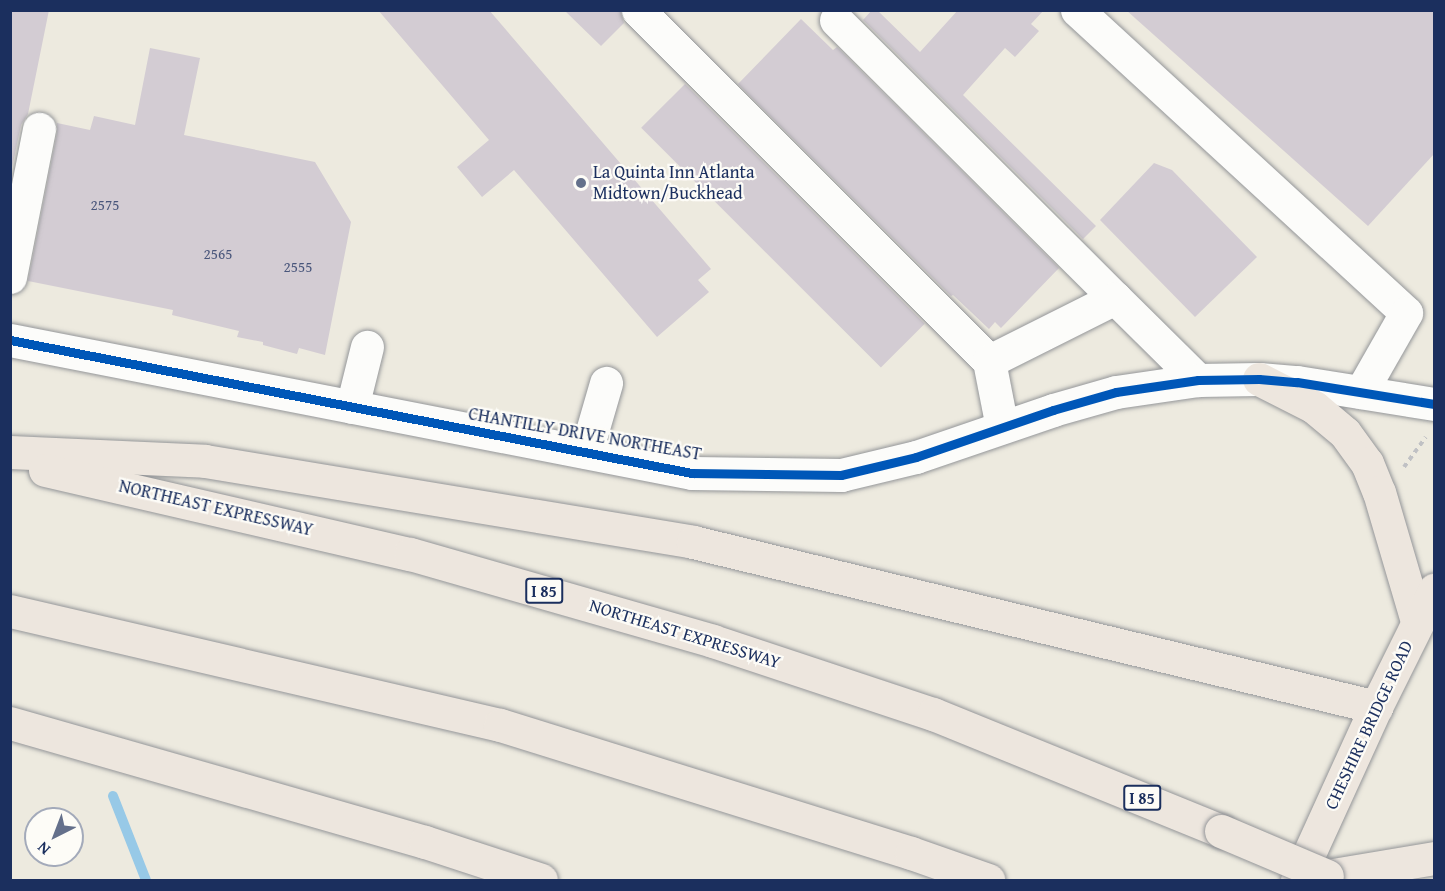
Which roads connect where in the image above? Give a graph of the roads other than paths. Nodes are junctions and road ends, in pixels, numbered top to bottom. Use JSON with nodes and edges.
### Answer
{"nodes":[{"id":1,"x":638,"y":10,"type":"edge"},
{"id":2,"x":1077,"y":10,"type":"edge"},
{"id":3,"x":836,"y":20,"type":"dead end"},
{"id":4,"x":39,"y":129,"type":"dead end"},
{"id":5,"x":10,"y":277,"type":"edge"},
{"id":6,"x":1115,"y":298,"type":"junction"},
{"id":7,"x":10,"y":340,"type":"edge"},
{"id":8,"x":367,"y":347,"type":"dead end"},
{"id":9,"x":989,"y":361,"type":"junction"},
{"id":10,"x":1259,"y":379,"type":"junction"},
{"id":11,"x":1198,"y":380,"type":"junction"},
{"id":12,"x":606,"y":383,"type":"dead end"},
{"id":13,"x":1361,"y":392,"type":"junction"},
{"id":14,"x":352,"y":407,"type":"junction"},
{"id":15,"x":1432,"y":418,"type":"edge"},
{"id":16,"x":1002,"y":428,"type":"junction"},
{"id":17,"x":10,"y":452,"type":"edge"},
{"id":18,"x":586,"y":453,"type":"junction"},
{"id":19,"x":10,"y":463,"type":"edge"},
{"id":20,"x":1434,"y":590,"type":"edge"},
{"id":21,"x":10,"y":611,"type":"edge"},
{"id":22,"x":1417,"y":621,"type":"junction"},
{"id":23,"x":1376,"y":707,"type":"junction"},
{"id":24,"x":10,"y":723,"type":"edge"},
{"id":25,"x":1434,"y":858,"type":"edge"},
{"id":26,"x":1316,"y":875,"type":"edge"},
{"id":27,"x":541,"y":880,"type":"edge"},
{"id":28,"x":988,"y":880,"type":"edge"}],
"edges":[{"from":1,"to":9,"type":"street"},
{"from":2,"to":13,"type":"street"},
{"from":3,"to":6,"type":"street"},
{"from":4,"to":5,"type":"street"},
{"from":6,"to":9,"type":"street"},
{"from":6,"to":11,"type":"street"},
{"from":7,"to":14,"type":"street","name":"CHANTILLY DRIVE NORTHEAST"},
{"from":8,"to":14,"type":"street"},
{"from":9,"to":16,"type":"street"},
{"from":10,"to":11,"type":"street","name":"CHANTILLY DRIVE NORTHEAST"},
{"from":10,"to":13,"type":"street","name":"CHANTILLY DRIVE NORTHEAST"},
{"from":10,"to":22,"type":"main road"},
{"from":11,"to":16,"type":"street","name":"CHANTILLY DRIVE NORTHEAST"},
{"from":12,"to":18,"type":"street"},
{"from":13,"to":15,"type":"street","name":"CHANTILLY DRIVE NORTHEAST"},
{"from":14,"to":18,"type":"street","name":"CHANTILLY DRIVE NORTHEAST"},
{"from":16,"to":18,"type":"street","name":"CHANTILLY DRIVE NORTHEAST"},
{"from":17,"to":23,"type":"main road"},
{"from":19,"to":26,"type":"main road","name":"NORTHEAST EXPRESSWAY","number":"I 85","bridge":true},
{"from":20,"to":22,"type":"main road","name":"CHESHIRE BRIDGE ROAD"},
{"from":21,"to":28,"type":"main road"},
{"from":22,"to":23,"type":"main road","name":"CHESHIRE BRIDGE ROAD"},
{"from":23,"to":26,"type":"main road","name":"CHESHIRE BRIDGE ROAD"},
{"from":24,"to":27,"type":"main road"},
{"from":25,"to":26,"type":"main road"}]}
